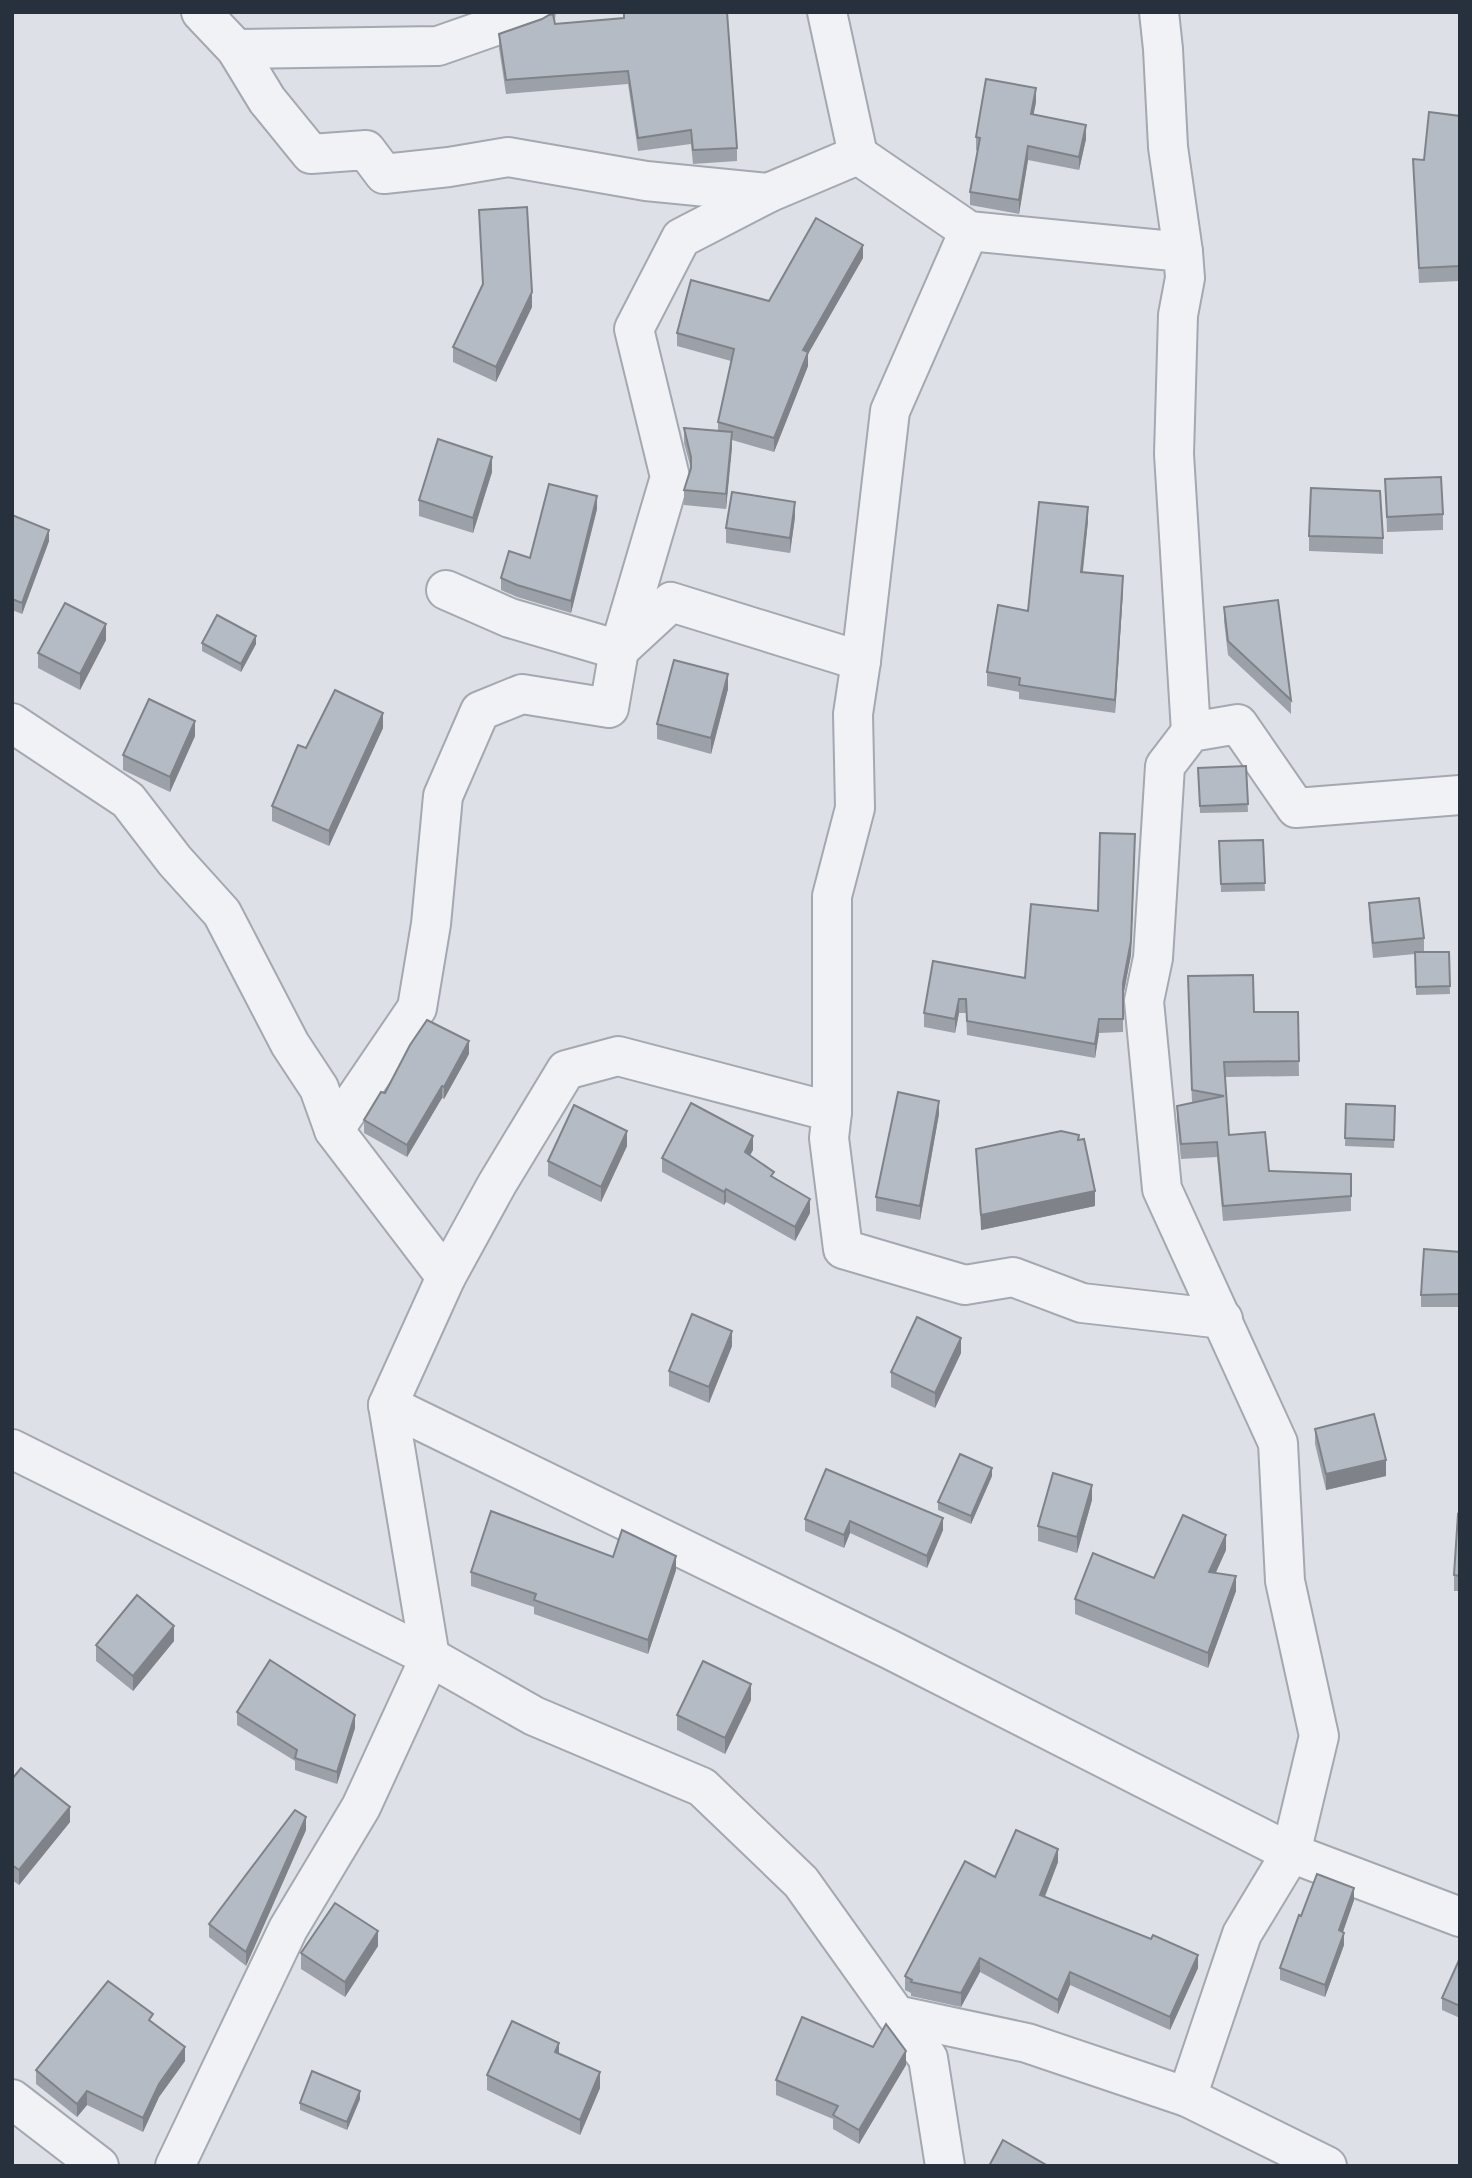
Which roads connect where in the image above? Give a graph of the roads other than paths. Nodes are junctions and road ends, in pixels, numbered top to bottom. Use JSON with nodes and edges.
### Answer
{"nodes":[{"id":1,"x":201,"y":12,"type":"edge"},
{"id":2,"x":535,"y":12,"type":"edge"},
{"id":3,"x":827,"y":12,"type":"edge"},
{"id":4,"x":1159,"y":12,"type":"edge"},
{"id":5,"x":236,"y":49,"type":"junction"},
{"id":6,"x":858,"y":155,"type":"junction"},
{"id":7,"x":768,"y":193,"type":"junction"},
{"id":8,"x":969,"y":231,"type":"junction"},
{"id":9,"x":1183,"y":252,"type":"junction"},
{"id":10,"x":446,"y":590,"type":"dead end"},
{"id":11,"x":619,"y":650,"type":"junction"},
{"id":12,"x":861,"y":661,"type":"junction"},
{"id":13,"x":12,"y":723,"type":"edge"},
{"id":14,"x":1191,"y":732,"type":"junction"},
{"id":15,"x":1460,"y":795,"type":"edge"},
{"id":16,"x":832,"y":1112,"type":"junction"},
{"id":17,"x":334,"y":1130,"type":"junction"},
{"id":18,"x":446,"y":1277,"type":"junction"},
{"id":19,"x":1223,"y":1319,"type":"junction"},
{"id":20,"x":388,"y":1405,"type":"junction"},
{"id":21,"x":12,"y":1449,"type":"edge"},
{"id":22,"x":430,"y":1657,"type":"junction"},
{"id":23,"x":1291,"y":1853,"type":"junction"},
{"id":24,"x":1460,"y":1917,"type":"edge"},
{"id":25,"x":896,"y":2015,"type":"junction"},
{"id":26,"x":1187,"y":2097,"type":"junction"},
{"id":27,"x":12,"y":2099,"type":"edge"},
{"id":28,"x":99,"y":2166,"type":"edge"},
{"id":29,"x":175,"y":2166,"type":"edge"},
{"id":30,"x":945,"y":2166,"type":"edge"},
{"id":31,"x":1327,"y":2166,"type":"edge"}],
"edges":[{"from":1,"to":5,"type":"street"},
{"from":2,"to":5,"type":"street"},
{"from":3,"to":6,"type":"street"},
{"from":4,"to":9,"type":"street"},
{"from":5,"to":7,"type":"street"},
{"from":6,"to":7,"type":"street"},
{"from":6,"to":8,"type":"street"},
{"from":7,"to":11,"type":"street"},
{"from":8,"to":9,"type":"street"},
{"from":8,"to":12,"type":"street"},
{"from":9,"to":14,"type":"street"},
{"from":10,"to":11,"type":"street"},
{"from":11,"to":12,"type":"street"},
{"from":11,"to":17,"type":"street"},
{"from":12,"to":16,"type":"street"},
{"from":13,"to":17,"type":"street"},
{"from":14,"to":15,"type":"street"},
{"from":14,"to":19,"type":"street"},
{"from":16,"to":18,"type":"street"},
{"from":16,"to":19,"type":"street"},
{"from":17,"to":18,"type":"street"},
{"from":18,"to":20,"type":"street"},
{"from":19,"to":23,"type":"street"},
{"from":20,"to":22,"type":"street"},
{"from":20,"to":23,"type":"street"},
{"from":21,"to":22,"type":"street"},
{"from":22,"to":25,"type":"street"},
{"from":22,"to":29,"type":"street"},
{"from":23,"to":24,"type":"street"},
{"from":23,"to":26,"type":"street"},
{"from":25,"to":26,"type":"street"},
{"from":25,"to":30,"type":"street"},
{"from":26,"to":31,"type":"street"},
{"from":27,"to":28,"type":"street"}]}
